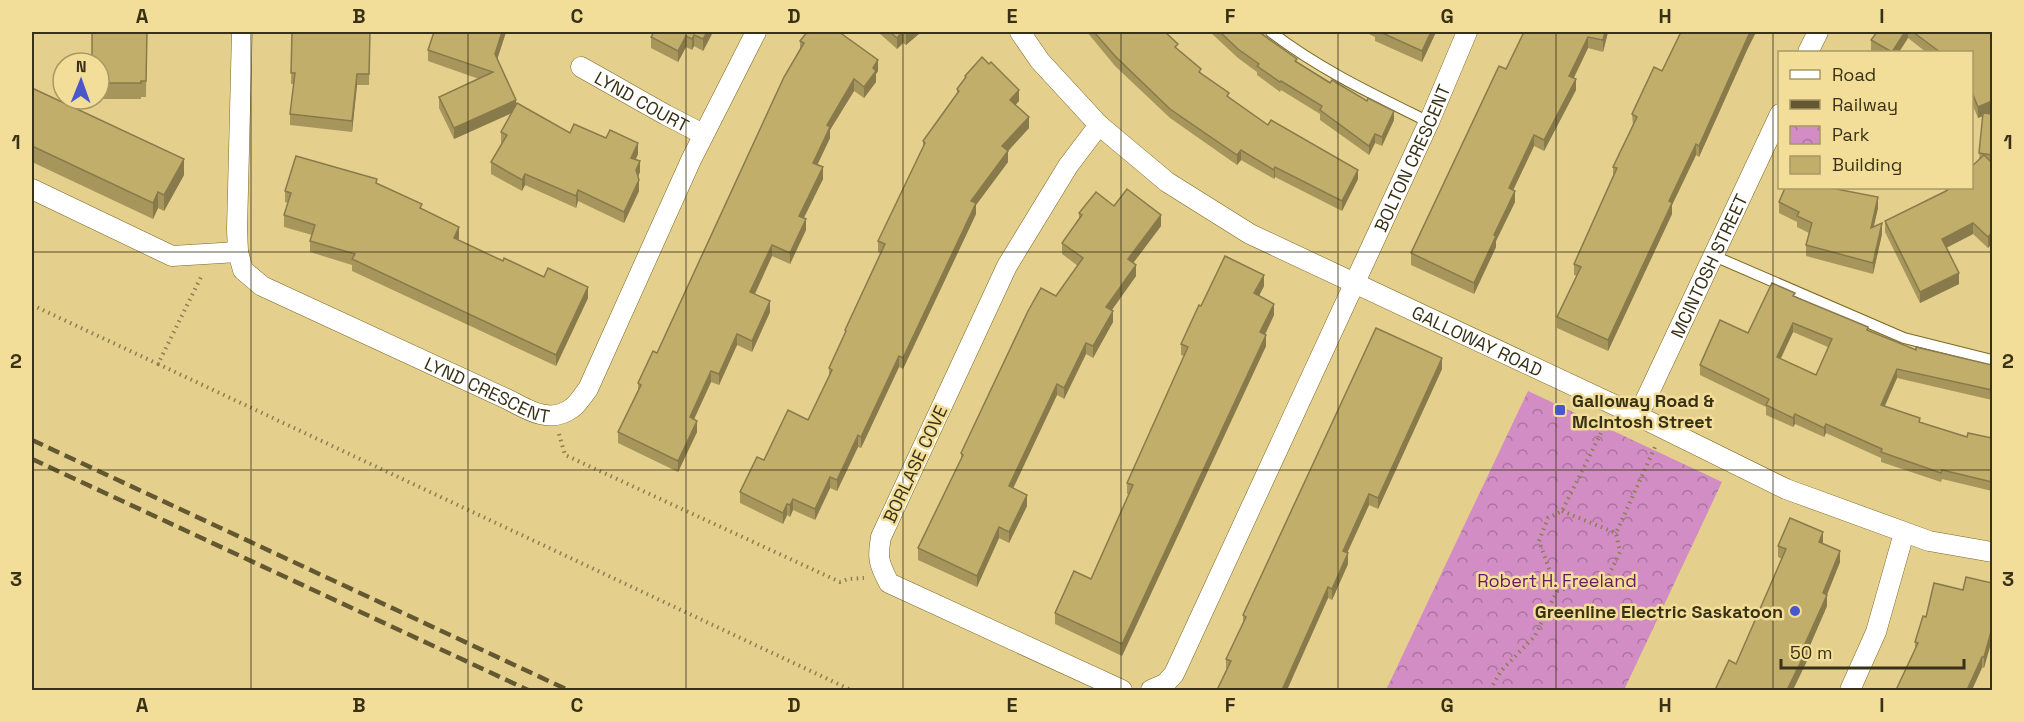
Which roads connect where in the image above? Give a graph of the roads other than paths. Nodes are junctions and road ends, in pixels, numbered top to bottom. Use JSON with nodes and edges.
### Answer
{"nodes":[{"id":1,"x":242,"y":32,"type":"edge"},
{"id":2,"x":756,"y":32,"type":"edge"},
{"id":3,"x":1020,"y":32,"type":"edge"},
{"id":4,"x":1271,"y":32,"type":"edge"},
{"id":5,"x":1467,"y":32,"type":"edge"},
{"id":6,"x":1818,"y":32,"type":"edge"},
{"id":7,"x":1809,"y":51,"type":"edge"},
{"id":8,"x":581,"y":67,"type":"dead end"},
{"id":9,"x":1778,"y":116,"type":"edge"},
{"id":10,"x":1429,"y":122,"type":"junction"},
{"id":11,"x":1099,"y":125,"type":"junction"},
{"id":12,"x":703,"y":134,"type":"junction"},
{"id":13,"x":32,"y":189,"type":"edge"},
{"id":14,"x":238,"y":252,"type":"junction"},
{"id":15,"x":1714,"y":256,"type":"junction"},
{"id":16,"x":1353,"y":284,"type":"junction"},
{"id":17,"x":1992,"y":360,"type":"edge"},
{"id":18,"x":1638,"y":416,"type":"junction"},
{"id":19,"x":1904,"y":533,"type":"junction"},
{"id":20,"x":1992,"y":552,"type":"edge"},
{"id":21,"x":1122,"y":690,"type":"edge"},
{"id":22,"x":1151,"y":690,"type":"edge"},
{"id":23,"x":1850,"y":690,"type":"edge"}],
"edges":[{"from":1,"to":14,"type":"street","name":"LYND CRESCENT"},
{"from":2,"to":12,"type":"street","name":"LYND CRESCENT"},
{"from":3,"to":11,"type":"street","name":"GALLOWAY ROAD"},
{"from":4,"to":10,"type":"lane"},
{"from":5,"to":10,"type":"street","name":"BOLTON CRESCENT"},
{"from":6,"to":7,"type":"street"},
{"from":8,"to":12,"type":"street","name":"LYND COURT"},
{"from":9,"to":15,"type":"street","name":"MCINTOSH STREET"},
{"from":10,"to":16,"type":"street","name":"BOLTON CRESCENT"},
{"from":11,"to":16,"type":"street","name":"GALLOWAY ROAD"},
{"from":11,"to":21,"type":"street","name":"BORLASE COVE"},
{"from":12,"to":14,"type":"street","name":"LYND CRESCENT"},
{"from":13,"to":14,"type":"street"},
{"from":15,"to":17,"type":"lane"},
{"from":15,"to":18,"type":"street","name":"MCINTOSH STREET"},
{"from":16,"to":18,"type":"street","name":"GALLOWAY ROAD"},
{"from":16,"to":22,"type":"street"},
{"from":18,"to":19,"type":"street","name":"GALLOWAY ROAD"},
{"from":19,"to":20,"type":"street","name":"GALLOWAY ROAD"},
{"from":19,"to":23,"type":"street"}]}
